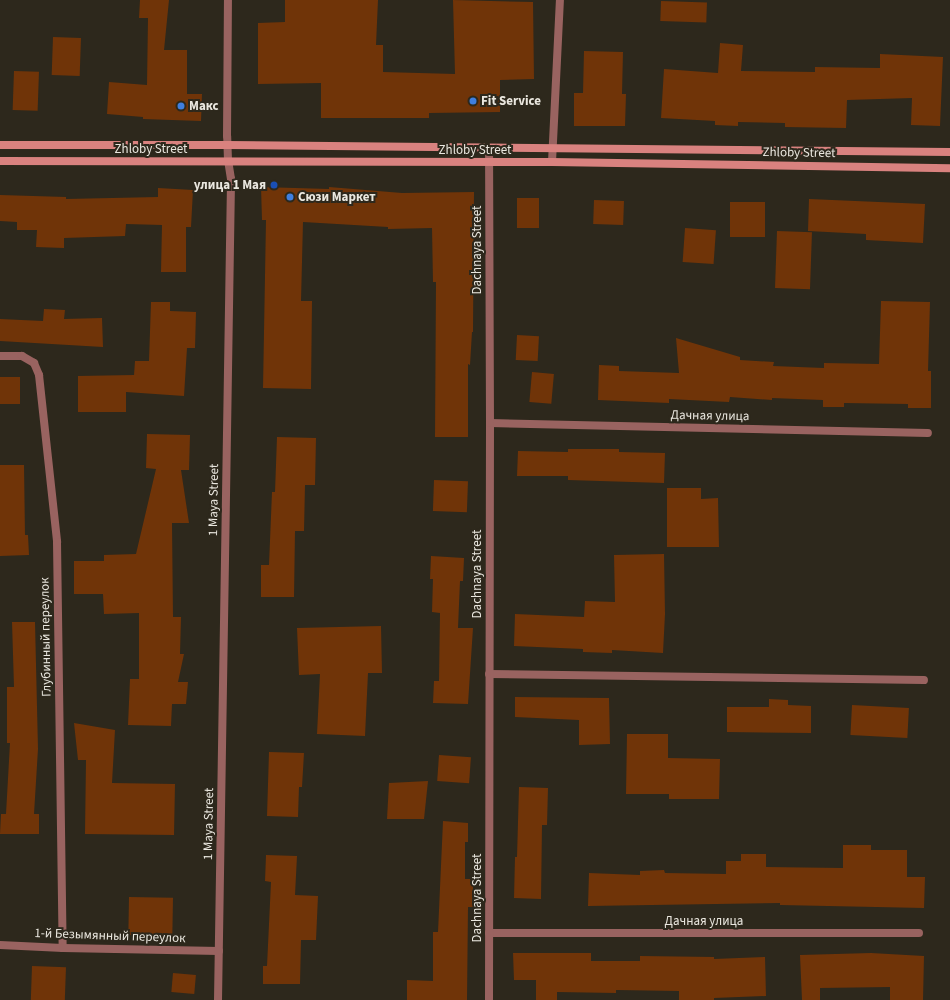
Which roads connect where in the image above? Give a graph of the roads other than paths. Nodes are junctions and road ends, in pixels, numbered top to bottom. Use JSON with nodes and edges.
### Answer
{"nodes":[{"id":1,"x":228,"y":0,"type":"edge"},
{"id":2,"x":560,"y":0,"type":"edge"},
{"id":3,"x":227,"y":145,"type":"junction"},
{"id":4,"x":0,"y":146,"type":"edge"},
{"id":5,"x":489,"y":148,"type":"junction"},
{"id":6,"x":553,"y":148,"type":"junction"},
{"id":7,"x":950,"y":152,"type":"edge"},
{"id":8,"x":228,"y":160,"type":"junction"},
{"id":9,"x":0,"y":161,"type":"edge"},
{"id":10,"x":552,"y":162,"type":"junction"},
{"id":11,"x":488,"y":163,"type":"junction"},
{"id":12,"x":950,"y":168,"type":"edge"},
{"id":13,"x":0,"y":356,"type":"edge"},
{"id":14,"x":490,"y":423,"type":"junction"},
{"id":15,"x":928,"y":432,"type":"dead end"},
{"id":16,"x":489,"y":674,"type":"junction"},
{"id":17,"x":924,"y":680,"type":"dead end"},
{"id":18,"x":489,"y":933,"type":"junction"},
{"id":19,"x":919,"y":933,"type":"dead end"},
{"id":20,"x":0,"y":945,"type":"edge"},
{"id":21,"x":63,"y":948,"type":"junction"},
{"id":22,"x":219,"y":951,"type":"junction"},
{"id":23,"x":218,"y":1000,"type":"edge"},
{"id":24,"x":489,"y":1000,"type":"edge"}],
"edges":[{"from":1,"to":3,"type":"street","name":"1 Maya Street"},
{"from":2,"to":6,"type":"street"},
{"from":3,"to":4,"type":"main road","name":"Zhloby Street"},
{"from":3,"to":5,"type":"main road","name":"Zhloby Street"},
{"from":3,"to":8,"type":"street","name":"1 Maya Street"},
{"from":5,"to":6,"type":"main road","name":"Zhloby Street"},
{"from":5,"to":11,"type":"street","name":"Dachnaya Street"},
{"from":6,"to":7,"type":"main road","name":"Zhloby Street"},
{"from":6,"to":10,"type":"street"},
{"from":8,"to":9,"type":"main road","name":"Zhloby Street"},
{"from":8,"to":11,"type":"main road","name":"Zhloby Street"},
{"from":8,"to":22,"type":"street","name":"1 Maya Street"},
{"from":10,"to":11,"type":"main road","name":"Zhloby Street"},
{"from":10,"to":12,"type":"main road","name":"Zhloby Street"},
{"from":11,"to":14,"type":"street","name":"Dachnaya Street"},
{"from":13,"to":21,"type":"street","name":"Глубинный переулок"},
{"from":14,"to":15,"type":"street","name":"Дачная улица"},
{"from":14,"to":16,"type":"street","name":"Dachnaya Street"},
{"from":16,"to":17,"type":"street"},
{"from":16,"to":18,"type":"street","name":"Dachnaya Street"},
{"from":18,"to":19,"type":"street","name":"Дачная улица"},
{"from":18,"to":24,"type":"street","name":"Dachnaya Street"},
{"from":20,"to":21,"type":"street","name":"1-й Безымянный переулок"},
{"from":21,"to":22,"type":"street","name":"1-й Безымянный переулок"},
{"from":22,"to":23,"type":"street","name":"1 Maya Street"}]}
